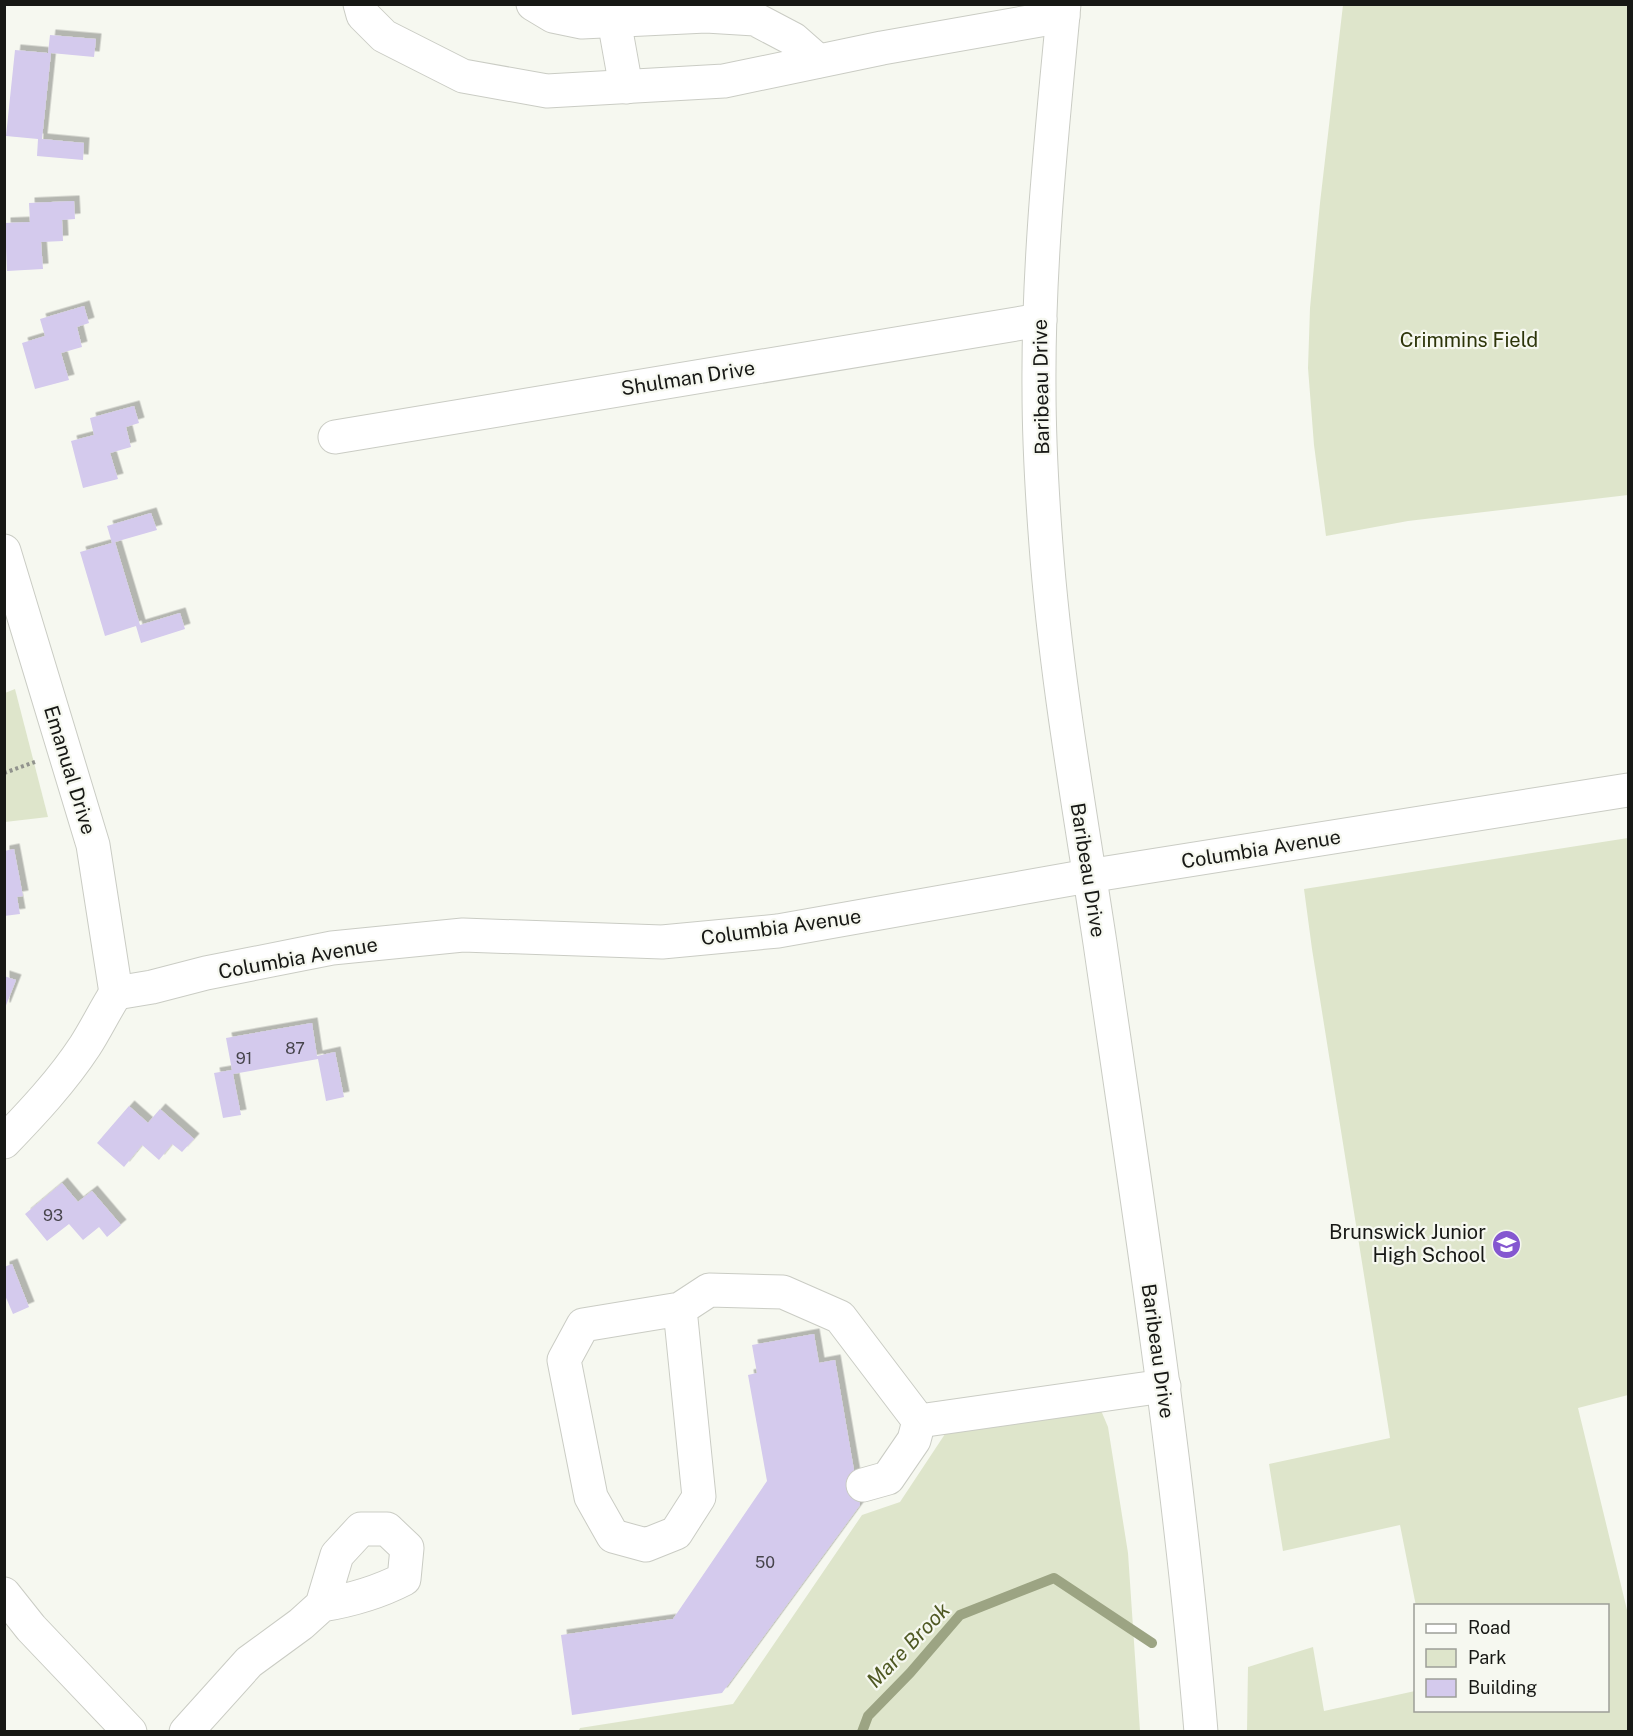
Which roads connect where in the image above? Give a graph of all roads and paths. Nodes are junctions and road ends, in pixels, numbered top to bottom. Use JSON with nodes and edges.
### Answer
{"nodes":[{"id":1,"x":360,"y":4,"type":"edge"},
{"id":2,"x":533,"y":4,"type":"edge"},
{"id":3,"x":1063,"y":10,"type":"edge"},
{"id":4,"x":614,"y":20,"type":"junction"},
{"id":5,"x":818,"y":61,"type":"junction"},
{"id":6,"x":626,"y":87,"type":"junction"},
{"id":7,"x":1040,"y":320,"type":"junction"},
{"id":8,"x":335,"y":437,"type":"dead end"},
{"id":9,"x":4,"y":551,"type":"edge"},
{"id":10,"x":39,"y":760,"type":"dead end"},
{"id":11,"x":4,"y":773,"type":"edge"},
{"id":12,"x":1629,"y":790,"type":"edge"},
{"id":13,"x":1088,"y":876,"type":"junction"},
{"id":14,"x":116,"y":993,"type":"junction"},
{"id":15,"x":4,"y":1142,"type":"edge"},
{"id":16,"x":680,"y":1309,"type":"junction"},
{"id":17,"x":1164,"y":1386,"type":"junction"},
{"id":18,"x":919,"y":1421,"type":"junction"},
{"id":19,"x":863,"y":1485,"type":"dead end"},
{"id":20,"x":4,"y":1594,"type":"edge"},
{"id":21,"x":322,"y":1605,"type":"dead end"},
{"id":22,"x":130,"y":1731,"type":"edge"},
{"id":23,"x":186,"y":1731,"type":"edge"},
{"id":24,"x":1201,"y":1731,"type":"edge"}],
"edges":[{"from":1,"to":6,"type":"street"},
{"from":2,"to":4,"type":"street"},
{"from":3,"to":5,"type":"street"},
{"from":3,"to":7,"type":"street","name":"Baribeau Drive"},
{"from":4,"to":5,"type":"street"},
{"from":4,"to":6,"type":"street"},
{"from":5,"to":6,"type":"street"},
{"from":7,"to":8,"type":"street","name":"Shulman Drive"},
{"from":7,"to":13,"type":"street","name":"Baribeau Drive"},
{"from":9,"to":14,"type":"street","name":"Emanual Drive"},
{"from":10,"to":11,"type":"path"},
{"from":12,"to":13,"type":"street","name":"Columbia Avenue"},
{"from":13,"to":14,"type":"street","name":"Columbia Avenue"},
{"from":13,"to":17,"type":"street","name":"Baribeau Drive"},
{"from":14,"to":15,"type":"street"},
{"from":16,"to":16,"type":"street"},
{"from":16,"to":18,"type":"street"},
{"from":17,"to":18,"type":"street"},
{"from":17,"to":24,"type":"street","name":"Baribeau Drive"},
{"from":18,"to":19,"type":"street"},
{"from":20,"to":22,"type":"street"},
{"from":21,"to":23,"type":"street"}]}
